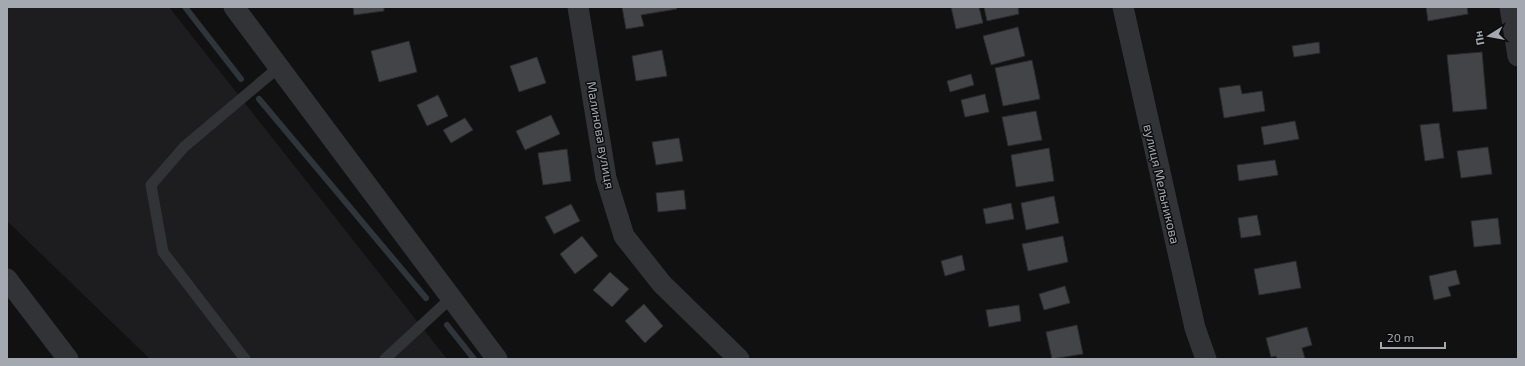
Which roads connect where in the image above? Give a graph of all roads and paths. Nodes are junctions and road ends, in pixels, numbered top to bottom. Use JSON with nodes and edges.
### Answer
{"nodes":[{"id":1,"x":234,"y":7,"type":"edge"},
{"id":2,"x":578,"y":7,"type":"edge"},
{"id":3,"x":1123,"y":7,"type":"edge"},
{"id":4,"x":1510,"y":7,"type":"edge"},
{"id":5,"x":1518,"y":56,"type":"edge"},
{"id":6,"x":279,"y":67,"type":"junction"},
{"id":7,"x":7,"y":279,"type":"edge"},
{"id":8,"x":451,"y":298,"type":"junction"},
{"id":9,"x":68,"y":359,"type":"edge"},
{"id":10,"x":245,"y":359,"type":"edge"},
{"id":11,"x":385,"y":359,"type":"edge"},
{"id":12,"x":497,"y":359,"type":"edge"},
{"id":13,"x":740,"y":359,"type":"edge"},
{"id":14,"x":1206,"y":359,"type":"edge"}],
"edges":[{"from":1,"to":6,"type":"street"},
{"from":2,"to":13,"type":"street","name":"Малинова вулиця"},
{"from":3,"to":14,"type":"street","name":"вулиця Мельникова"},
{"from":4,"to":5,"type":"street"},
{"from":6,"to":8,"type":"street"},
{"from":6,"to":10,"type":"lane"},
{"from":7,"to":9,"type":"street"},
{"from":8,"to":11,"type":"lane"},
{"from":8,"to":12,"type":"street"}]}
